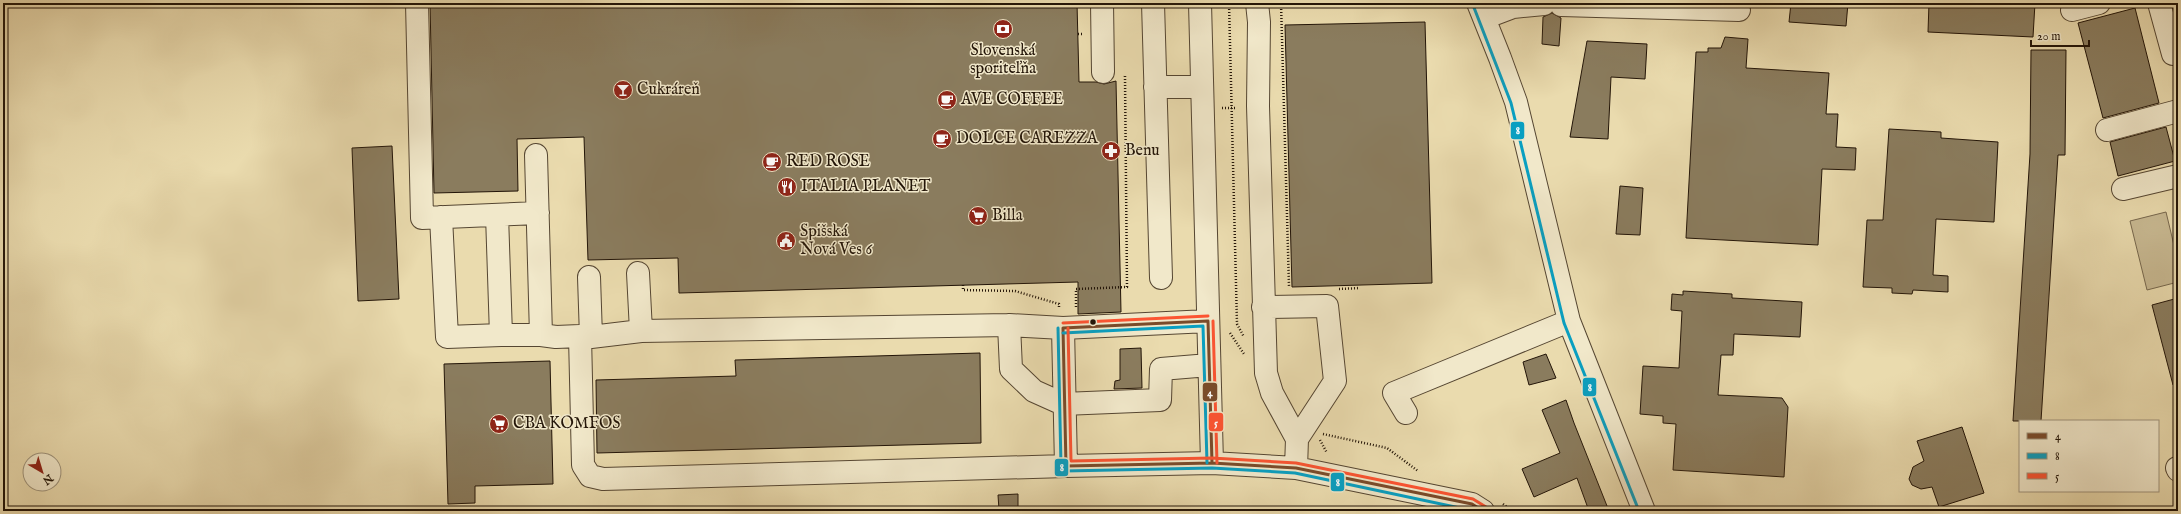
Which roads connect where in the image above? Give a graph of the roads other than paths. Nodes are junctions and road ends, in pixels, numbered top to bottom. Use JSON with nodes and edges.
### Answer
{"nodes":[{"id":1,"x":417,"y":3,"type":"edge"},
{"id":2,"x":1102,"y":3,"type":"edge"},
{"id":3,"x":1153,"y":3,"type":"edge"},
{"id":4,"x":1200,"y":3,"type":"edge"},
{"id":5,"x":1257,"y":3,"type":"edge"},
{"id":6,"x":2099,"y":3,"type":"edge"},
{"id":7,"x":2160,"y":3,"type":"edge"},
{"id":8,"x":1481,"y":10,"type":"edge"},
{"id":9,"x":1739,"y":10,"type":"dead end"},
{"id":10,"x":2072,"y":10,"type":"dead end"},
{"id":11,"x":2176,"y":60,"type":"edge"},
{"id":12,"x":1110,"y":74,"type":"road end"},
{"id":13,"x":1155,"y":87,"type":"junction"},
{"id":14,"x":1201,"y":87,"type":"junction"},
{"id":15,"x":2178,"y":111,"type":"edge"},
{"id":16,"x":2107,"y":130,"type":"dead end"},
{"id":17,"x":536,"y":155,"type":"dead end"},
{"id":18,"x":2178,"y":176,"type":"edge"},
{"id":19,"x":2123,"y":189,"type":"dead end"},
{"id":20,"x":538,"y":213,"type":"junction"},
{"id":21,"x":497,"y":215,"type":"junction"},
{"id":22,"x":441,"y":217,"type":"junction"},
{"id":23,"x":638,"y":273,"type":"dead end"},
{"id":24,"x":589,"y":277,"type":"dead end"},
{"id":25,"x":1160,"y":278,"type":"dead end"},
{"id":26,"x":1263,"y":307,"type":"junction"},
{"id":27,"x":1208,"y":321,"type":"junction"},
{"id":28,"x":1569,"y":321,"type":"junction"},
{"id":29,"x":1009,"y":325,"type":"junction"},
{"id":30,"x":1062,"y":328,"type":"junction"},
{"id":31,"x":641,"y":331,"type":"junction"},
{"id":32,"x":541,"y":334,"type":"junction"},
{"id":33,"x":501,"y":335,"type":"junction"},
{"id":34,"x":586,"y":337,"type":"junction"},
{"id":35,"x":1209,"y":365,"type":"junction"},
{"id":36,"x":1063,"y":404,"type":"junction"},
{"id":37,"x":1406,"y":413,"type":"dead end"},
{"id":38,"x":1297,"y":439,"type":"junction"},
{"id":39,"x":1212,"y":464,"type":"junction"},
{"id":40,"x":1066,"y":466,"type":"junction"},
{"id":41,"x":1296,"y":468,"type":"junction"},
{"id":42,"x":1490,"y":506,"type":"edge"},
{"id":43,"x":1644,"y":511,"type":"edge"}],
"edges":[{"from":1,"to":22,"type":"street"},
{"from":2,"to":12,"type":"street"},
{"from":3,"to":13,"type":"street"},
{"from":4,"to":14,"type":"street"},
{"from":5,"to":26,"type":"street"},
{"from":6,"to":10,"type":"street"},
{"from":7,"to":11,"type":"street"},
{"from":8,"to":9,"type":"street"},
{"from":8,"to":28,"type":"street"},
{"from":13,"to":14,"type":"street"},
{"from":13,"to":25,"type":"street"},
{"from":14,"to":27,"type":"street"},
{"from":15,"to":16,"type":"street"},
{"from":17,"to":20,"type":"street"},
{"from":18,"to":19,"type":"street"},
{"from":20,"to":21,"type":"street"},
{"from":20,"to":32,"type":"street"},
{"from":21,"to":22,"type":"street"},
{"from":21,"to":33,"type":"street"},
{"from":22,"to":33,"type":"street"},
{"from":23,"to":31,"type":"street"},
{"from":24,"to":34,"type":"street"},
{"from":26,"to":38,"type":"street"},
{"from":26,"to":38,"type":"street"},
{"from":27,"to":30,"type":"street"},
{"from":27,"to":35,"type":"street"},
{"from":28,"to":37,"type":"street"},
{"from":28,"to":43,"type":"street"},
{"from":29,"to":30,"type":"street"},
{"from":29,"to":31,"type":"street"},
{"from":29,"to":36,"type":"street"},
{"from":30,"to":36,"type":"street"},
{"from":31,"to":34,"type":"street"},
{"from":32,"to":33,"type":"street"},
{"from":32,"to":34,"type":"street"},
{"from":34,"to":40,"type":"street"},
{"from":35,"to":36,"type":"street"},
{"from":35,"to":39,"type":"street"},
{"from":36,"to":40,"type":"street"},
{"from":38,"to":41,"type":"street"},
{"from":39,"to":40,"type":"street"},
{"from":39,"to":41,"type":"street"},
{"from":41,"to":42,"type":"street"}]}
